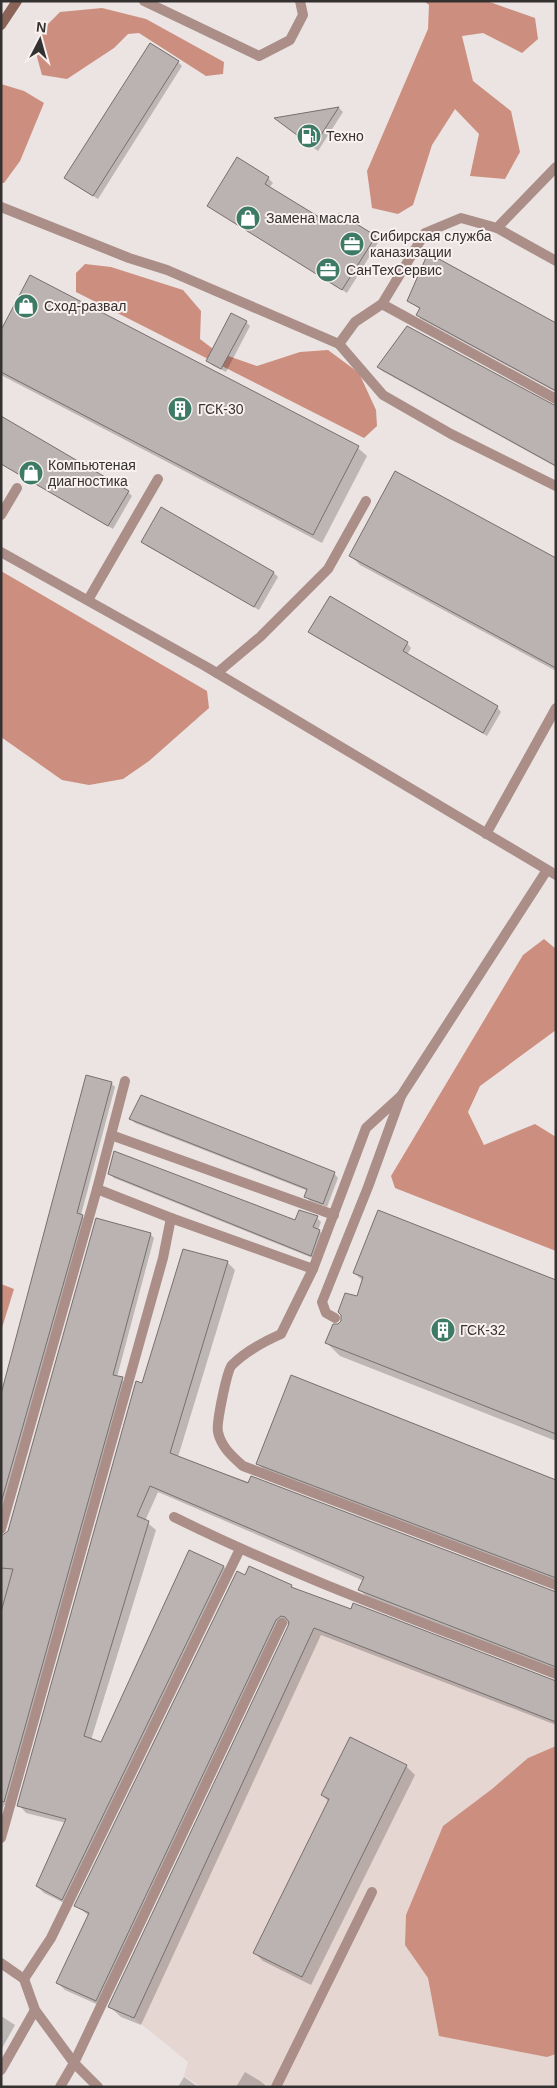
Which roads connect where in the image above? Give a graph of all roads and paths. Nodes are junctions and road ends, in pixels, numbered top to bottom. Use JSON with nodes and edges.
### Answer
{"nodes":[{"id":1,"x":17,"y":1,"type":"edge"},
{"id":2,"x":144,"y":1,"type":"edge"},
{"id":3,"x":300,"y":1,"type":"edge"},
{"id":4,"x":1,"y":25,"type":"edge"},
{"id":5,"x":556,"y":166,"type":"edge"},
{"id":6,"x":1,"y":207,"type":"edge"},
{"id":7,"x":497,"y":228,"type":"junction"},
{"id":8,"x":556,"y":261,"type":"edge"},
{"id":9,"x":382,"y":304,"type":"junction"},
{"id":10,"x":339,"y":344,"type":"junction"},
{"id":11,"x":556,"y":399,"type":"edge"},
{"id":12,"x":158,"y":479,"type":"dead end"},
{"id":13,"x":556,"y":486,"type":"edge"},
{"id":14,"x":17,"y":488,"type":"dead end"},
{"id":15,"x":366,"y":501,"type":"dead end"},
{"id":16,"x":1,"y":515,"type":"edge"},
{"id":17,"x":1,"y":552,"type":"edge"},
{"id":18,"x":88,"y":600,"type":"junction"},
{"id":19,"x":217,"y":673,"type":"junction"},
{"id":20,"x":556,"y":708,"type":"edge"},
{"id":21,"x":486,"y":834,"type":"junction"},
{"id":22,"x":551,"y":873,"type":"edge"},
{"id":23,"x":125,"y":1081,"type":"dead end"},
{"id":24,"x":401,"y":1096,"type":"junction"},
{"id":25,"x":111,"y":1135,"type":"junction"},
{"id":26,"x":97,"y":1189,"type":"junction"},
{"id":27,"x":334,"y":1215,"type":"junction"},
{"id":28,"x":171,"y":1218,"type":"junction"},
{"id":29,"x":313,"y":1269,"type":"junction"},
{"id":30,"x":335,"y":1318,"type":"dead end"},
{"id":31,"x":174,"y":1517,"type":"dead end"},
{"id":32,"x":1,"y":1529,"type":"edge"},
{"id":33,"x":240,"y":1549,"type":"junction"},
{"id":34,"x":556,"y":1585,"type":"edge"},
{"id":35,"x":282,"y":1623,"type":"dead end"},
{"id":36,"x":556,"y":1674,"type":"edge"},
{"id":37,"x":1,"y":1838,"type":"edge"},
{"id":38,"x":372,"y":1892,"type":"dead end"},
{"id":39,"x":1,"y":1963,"type":"edge"},
{"id":40,"x":24,"y":1979,"type":"junction"},
{"id":41,"x":35,"y":2010,"type":"junction"},
{"id":42,"x":74,"y":2063,"type":"junction"},
{"id":43,"x":1,"y":2070,"type":"edge"},
{"id":44,"x":60,"y":2087,"type":"edge"},
{"id":45,"x":98,"y":2087,"type":"edge"},
{"id":46,"x":276,"y":2087,"type":"edge"}],
"edges":[{"from":1,"to":4,"type":"main road"},
{"from":2,"to":3,"type":"street"},
{"from":5,"to":7,"type":"street"},
{"from":6,"to":10,"type":"street"},
{"from":7,"to":8,"type":"street"},
{"from":7,"to":9,"type":"street"},
{"from":9,"to":10,"type":"street"},
{"from":9,"to":11,"type":"street"},
{"from":10,"to":13,"type":"street"},
{"from":12,"to":18,"type":"street"},
{"from":14,"to":16,"type":"street"},
{"from":15,"to":19,"type":"street"},
{"from":17,"to":18,"type":"street"},
{"from":18,"to":19,"type":"street"},
{"from":19,"to":21,"type":"street"},
{"from":20,"to":21,"type":"street"},
{"from":21,"to":22,"type":"street"},
{"from":22,"to":24,"type":"street"},
{"from":23,"to":25,"type":"street"},
{"from":24,"to":27,"type":"street"},
{"from":24,"to":30,"type":"street"},
{"from":25,"to":26,"type":"street"},
{"from":25,"to":27,"type":"street"},
{"from":26,"to":28,"type":"street"},
{"from":26,"to":32,"type":"street"},
{"from":27,"to":29,"type":"street"},
{"from":28,"to":29,"type":"street"},
{"from":28,"to":37,"type":"street"},
{"from":29,"to":34,"type":"street"},
{"from":31,"to":33,"type":"street"},
{"from":33,"to":36,"type":"street"},
{"from":33,"to":40,"type":"street"},
{"from":35,"to":42,"type":"street"},
{"from":38,"to":46,"type":"street"},
{"from":39,"to":40,"type":"street"},
{"from":40,"to":41,"type":"street"},
{"from":41,"to":42,"type":"street"},
{"from":41,"to":43,"type":"street"},
{"from":42,"to":44,"type":"street"},
{"from":42,"to":45,"type":"street"}]}
